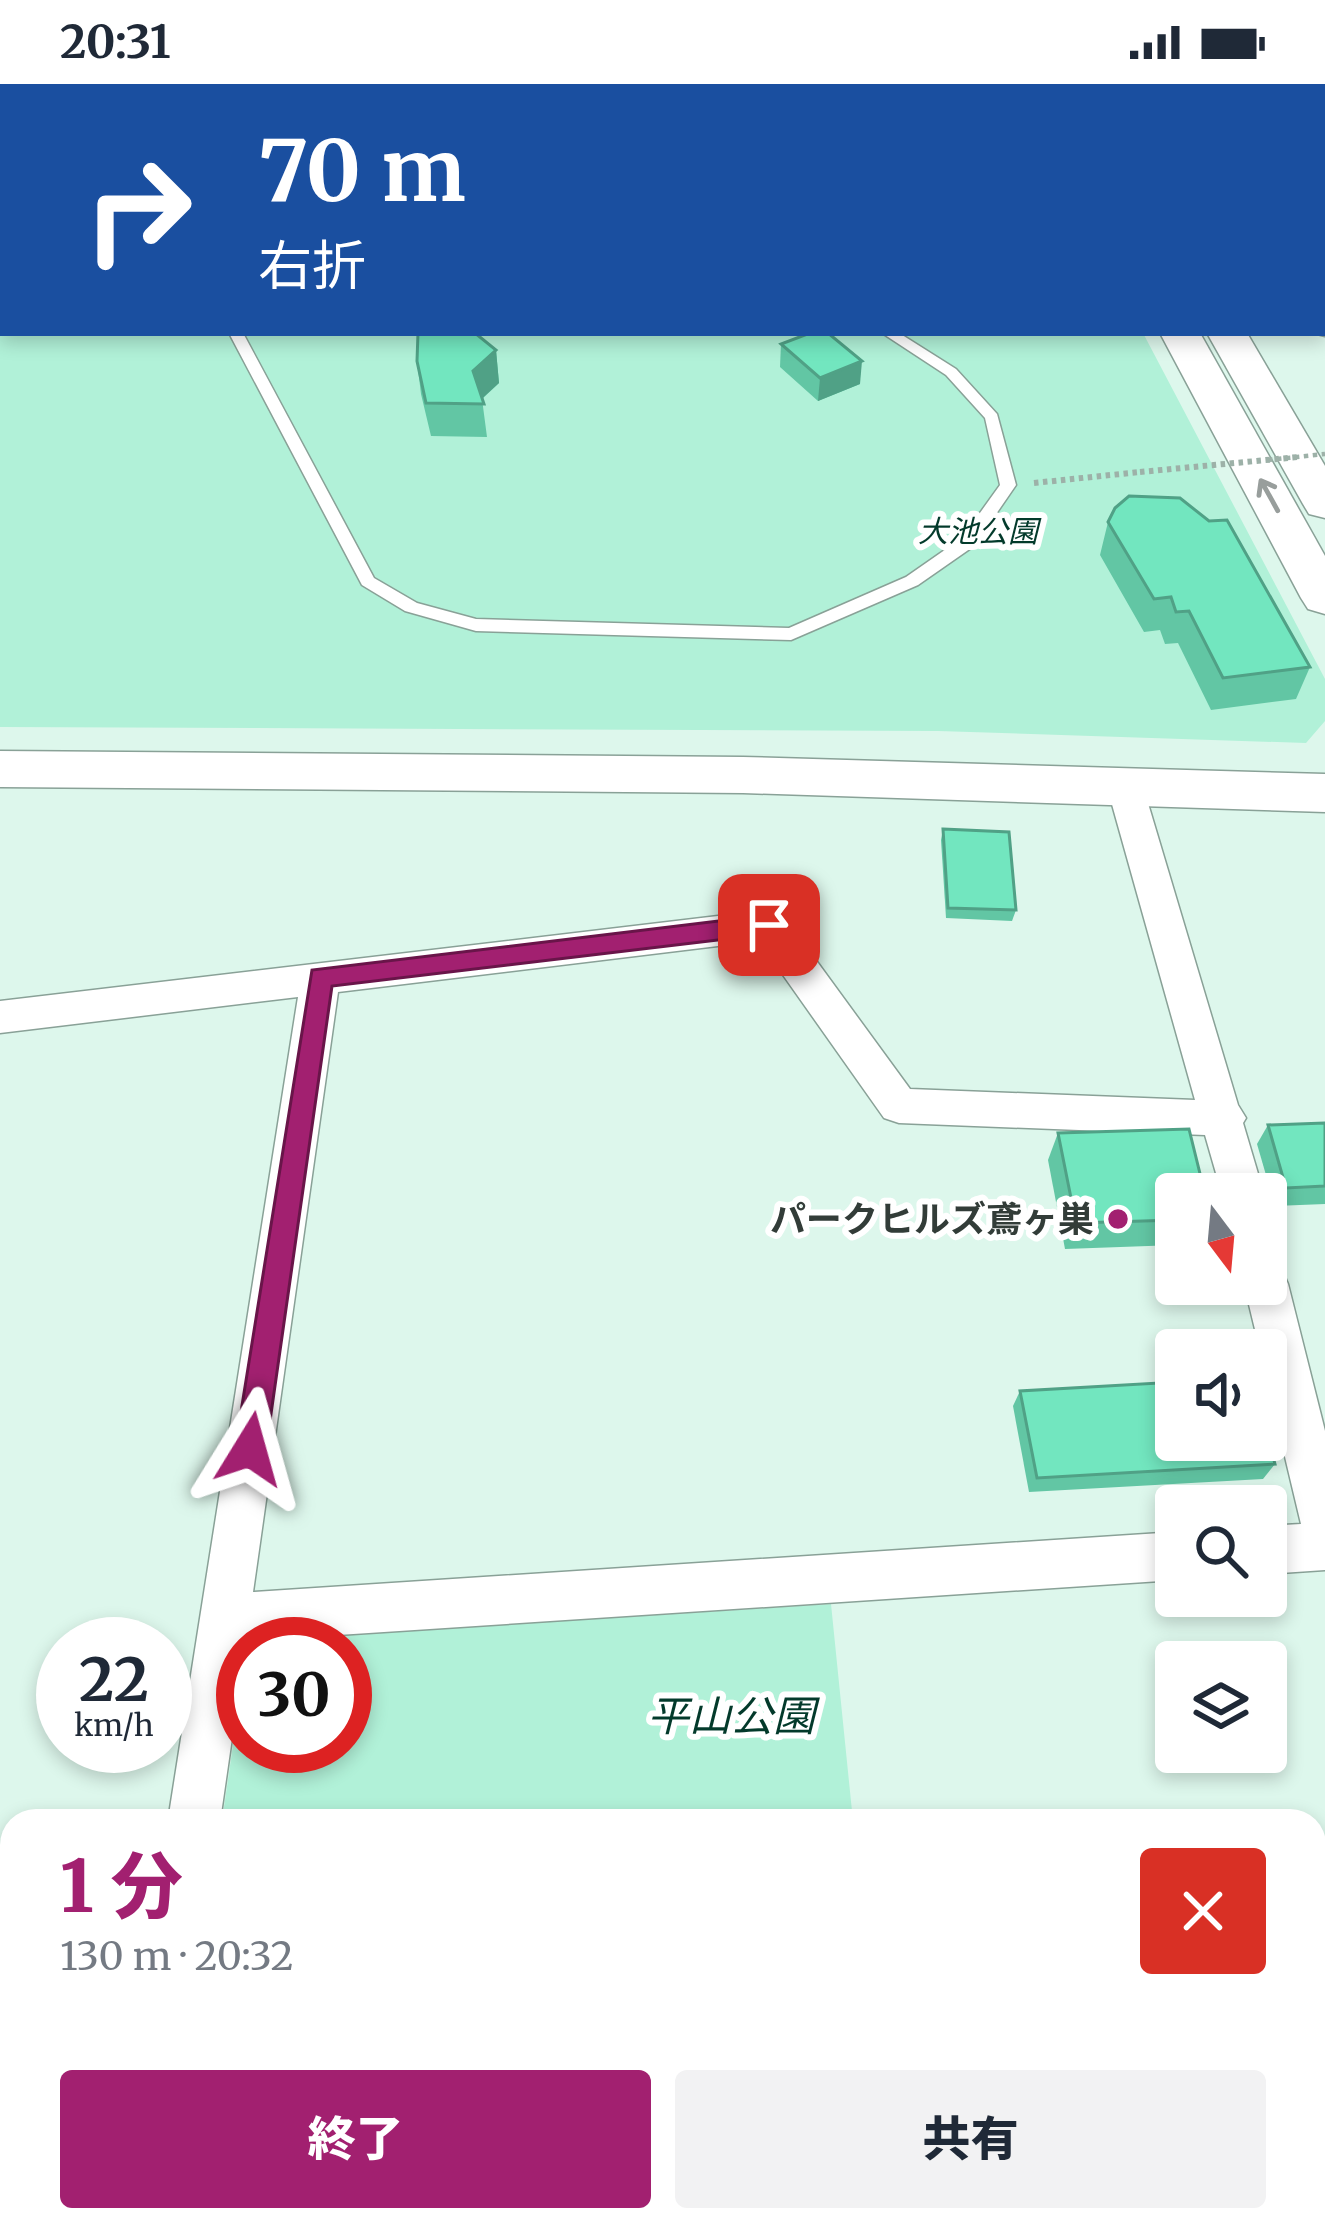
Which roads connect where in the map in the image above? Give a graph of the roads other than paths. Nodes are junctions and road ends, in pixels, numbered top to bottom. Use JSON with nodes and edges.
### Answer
{"nodes":[{"id":1,"x":238,"y":336,"type":"edge"},
{"id":2,"x":895,"y":336,"type":"edge"},
{"id":3,"x":1182,"y":336,"type":"edge"},
{"id":4,"x":1237,"y":336,"type":"edge"},
{"id":5,"x":1325,"y":504,"type":"edge"},
{"id":6,"x":1325,"y":598,"type":"edge"},
{"id":7,"x":4,"y":785,"type":"edge"},
{"id":8,"x":1126,"y":790,"type":"junction"},
{"id":9,"x":1325,"y":794,"type":"edge"},
{"id":10,"x":321,"y":977,"type":"junction"},
{"id":11,"x":0,"y":1017,"type":"edge"},
{"id":12,"x":1225,"y":1118,"type":"junction"},
{"id":13,"x":1239,"y":1173,"type":"edge"},
{"id":14,"x":1271,"y":1305,"type":"edge"},
{"id":15,"x":1325,"y":1526,"type":"edge"},
{"id":16,"x":1325,"y":1546,"type":"edge"},
{"id":17,"x":1287,"y":1549,"type":"edge"},
{"id":18,"x":1155,"y":1557,"type":"edge"},
{"id":19,"x":227,"y":1617,"type":"edge"},
{"id":20,"x":242,"y":1617,"type":"edge"},
{"id":21,"x":216,"y":1686,"type":"edge"},
{"id":22,"x":196,"y":1809,"type":"edge"}],
"edges":[{"from":1,"to":2,"type":"lane"},
{"from":6,"to":3,"type":"street","one_way":true},
{"from":4,"to":5,"type":"street"},
{"from":7,"to":8,"type":"street"},
{"from":8,"to":9,"type":"street"},
{"from":8,"to":12,"type":"street"},
{"from":10,"to":11,"type":"street"},
{"from":10,"to":12,"type":"street"},
{"from":10,"to":19,"type":"street"},
{"from":12,"to":13,"type":"street"},
{"from":14,"to":15,"type":"street"},
{"from":16,"to":17,"type":"street"},
{"from":18,"to":20,"type":"street"},
{"from":21,"to":22,"type":"street"}]}
